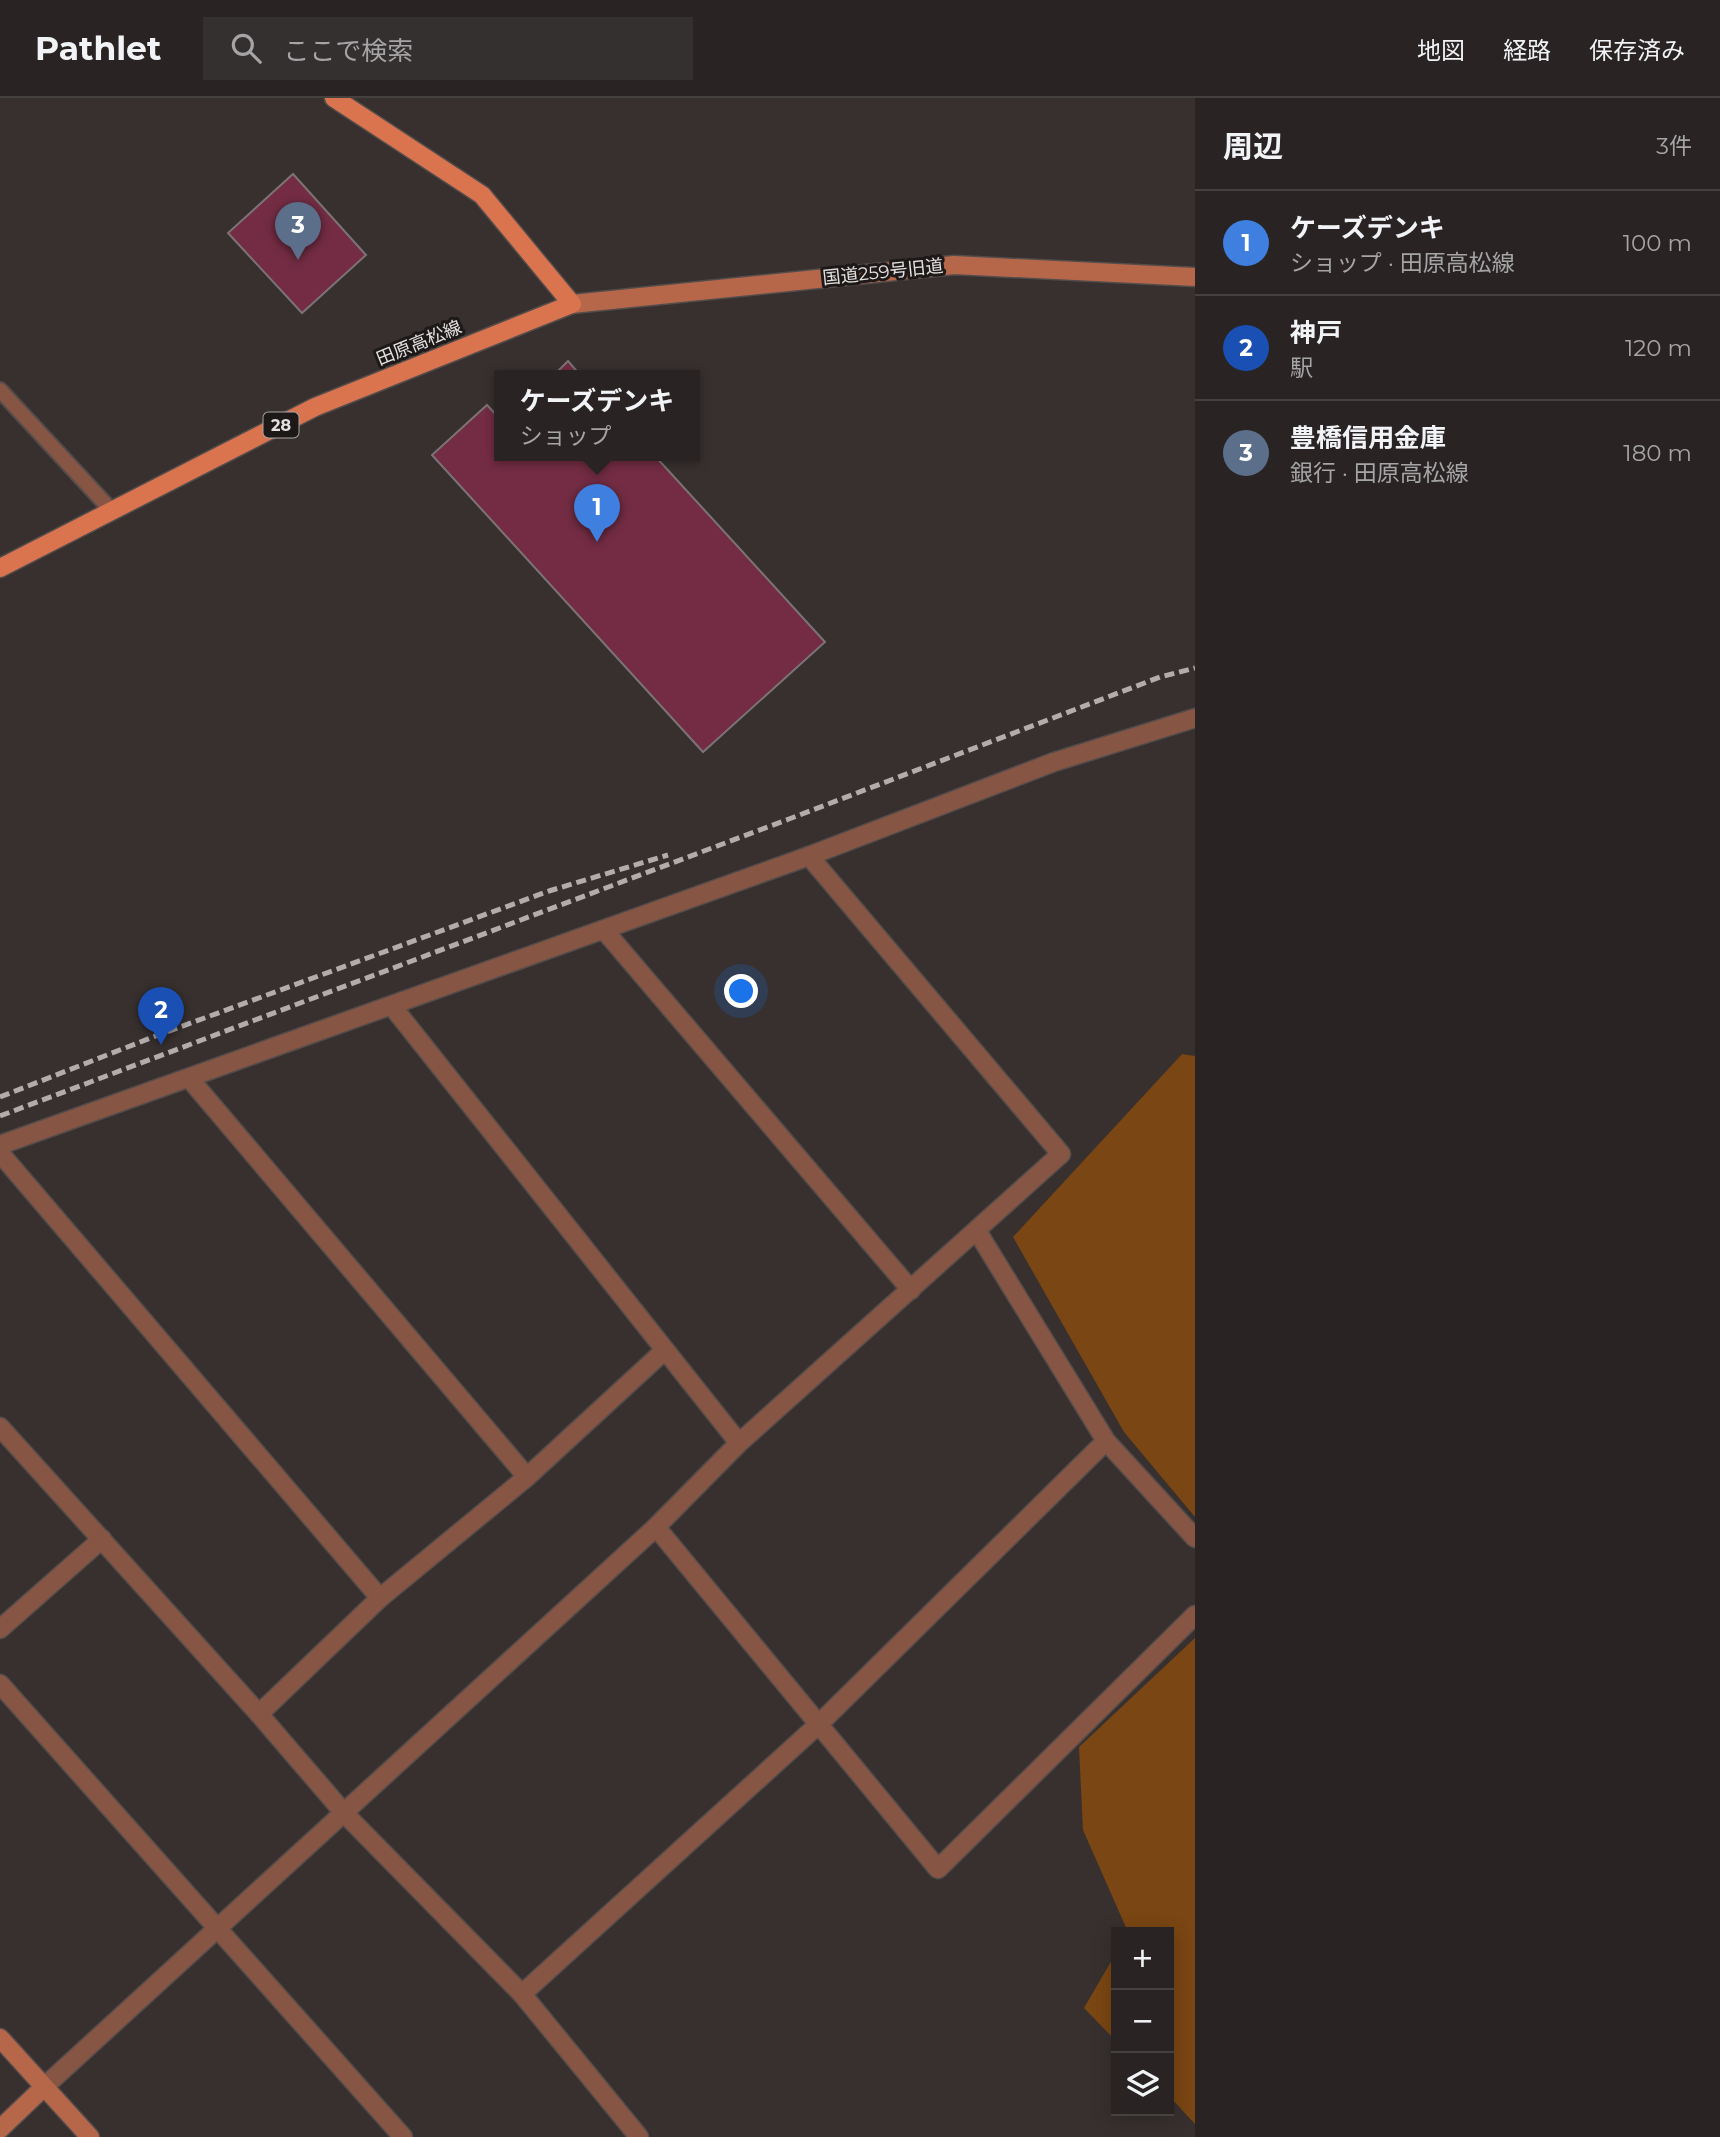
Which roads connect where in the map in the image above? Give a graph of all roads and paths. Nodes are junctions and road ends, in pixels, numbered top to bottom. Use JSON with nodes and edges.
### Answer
{"nodes":[{"id":1,"x":334,"y":98,"type":"edge"},
{"id":2,"x":1195,"y":277,"type":"edge"},
{"id":3,"x":572,"y":304,"type":"junction"},
{"id":4,"x":0,"y":390,"type":"edge"},
{"id":5,"x":112,"y":511,"type":"junction"},
{"id":6,"x":0,"y":568,"type":"edge"},
{"id":7,"x":1195,"y":718,"type":"edge"},
{"id":8,"x":809,"y":856,"type":"junction"},
{"id":9,"x":604,"y":930,"type":"junction"},
{"id":10,"x":393,"y":1006,"type":"junction"},
{"id":11,"x":189,"y":1078,"type":"junction"},
{"id":12,"x":0,"y":1144,"type":"edge"},
{"id":13,"x":0,"y":1153,"type":"edge"},
{"id":14,"x":977,"y":1231,"type":"junction"},
{"id":15,"x":911,"y":1290,"type":"junction"},
{"id":16,"x":665,"y":1350,"type":"junction"},
{"id":17,"x":0,"y":1427,"type":"edge"},
{"id":18,"x":1106,"y":1441,"type":"junction"},
{"id":19,"x":739,"y":1443,"type":"junction"},
{"id":20,"x":527,"y":1477,"type":"junction"},
{"id":21,"x":656,"y":1527,"type":"junction"},
{"id":22,"x":1195,"y":1538,"type":"edge"},
{"id":23,"x":102,"y":1539,"type":"junction"},
{"id":24,"x":380,"y":1598,"type":"junction"},
{"id":25,"x":1195,"y":1615,"type":"edge"},
{"id":26,"x":0,"y":1629,"type":"edge"},
{"id":27,"x":0,"y":1684,"type":"edge"},
{"id":28,"x":259,"y":1714,"type":"junction"},
{"id":29,"x":820,"y":1723,"type":"junction"},
{"id":30,"x":344,"y":1812,"type":"junction"},
{"id":31,"x":215,"y":1928,"type":"junction"},
{"id":32,"x":522,"y":1994,"type":"junction"},
{"id":33,"x":0,"y":2038,"type":"edge"},
{"id":34,"x":44,"y":2087,"type":"junction"},
{"id":35,"x":0,"y":2129,"type":"edge"},
{"id":36,"x":90,"y":2137,"type":"edge"},
{"id":37,"x":403,"y":2137,"type":"edge"},
{"id":38,"x":639,"y":2137,"type":"edge"}],
"edges":[{"from":1,"to":3,"type":"main road"},
{"from":2,"to":3,"type":"street","name":"国道259号旧道"},
{"from":3,"to":5,"type":"main road","name":"田原高松線","number":"28"},
{"from":4,"to":5,"type":"lane"},
{"from":5,"to":6,"type":"main road","name":"田原高松線","number":"28"},
{"from":7,"to":8,"type":"street"},
{"from":8,"to":9,"type":"street"},
{"from":8,"to":14,"type":"street"},
{"from":9,"to":10,"type":"street"},
{"from":9,"to":15,"type":"street"},
{"from":10,"to":11,"type":"street"},
{"from":10,"to":16,"type":"street"},
{"from":11,"to":12,"type":"street"},
{"from":11,"to":20,"type":"street"},
{"from":13,"to":24,"type":"street"},
{"from":14,"to":15,"type":"street"},
{"from":14,"to":18,"type":"street"},
{"from":15,"to":19,"type":"street"},
{"from":16,"to":19,"type":"street"},
{"from":16,"to":20,"type":"street"},
{"from":17,"to":23,"type":"street"},
{"from":18,"to":22,"type":"street"},
{"from":18,"to":29,"type":"street"},
{"from":19,"to":21,"type":"street"},
{"from":20,"to":24,"type":"street"},
{"from":21,"to":29,"type":"street"},
{"from":21,"to":30,"type":"street"},
{"from":23,"to":26,"type":"street"},
{"from":23,"to":28,"type":"street"},
{"from":24,"to":28,"type":"street"},
{"from":25,"to":29,"type":"street"},
{"from":27,"to":31,"type":"street"},
{"from":28,"to":30,"type":"street"},
{"from":29,"to":32,"type":"street"},
{"from":30,"to":31,"type":"street"},
{"from":30,"to":32,"type":"street"},
{"from":31,"to":34,"type":"street"},
{"from":31,"to":37,"type":"street"},
{"from":32,"to":38,"type":"street"},
{"from":33,"to":34,"type":"street"},
{"from":34,"to":35,"type":"street"},
{"from":34,"to":36,"type":"street"}]}
